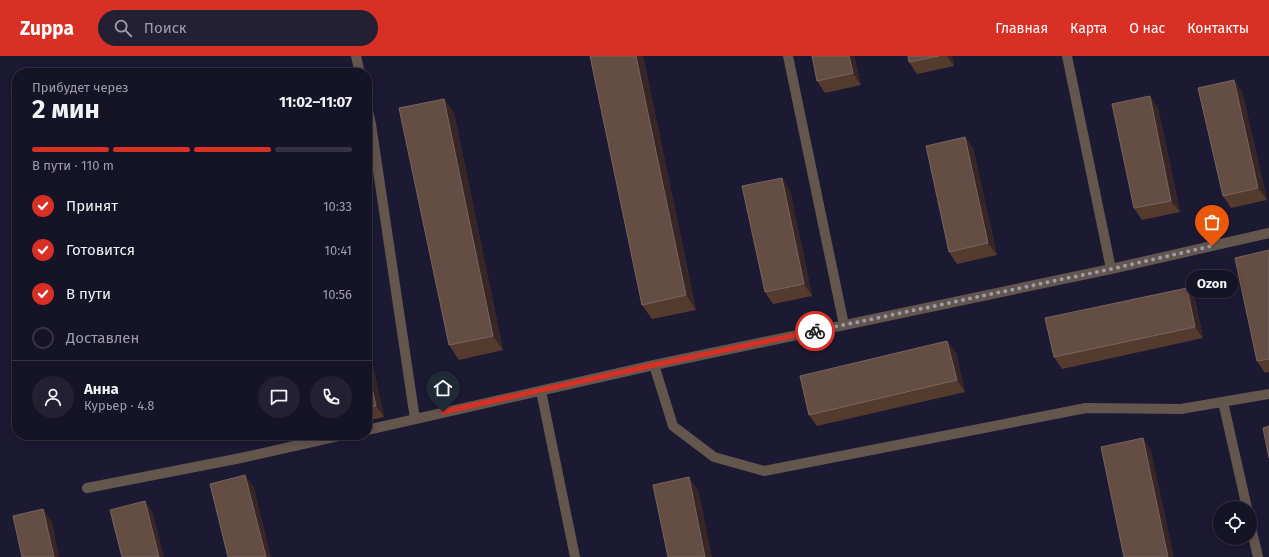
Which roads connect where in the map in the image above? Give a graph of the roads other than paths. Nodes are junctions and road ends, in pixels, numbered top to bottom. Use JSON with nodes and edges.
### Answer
{"nodes":[{"id":1,"x":356,"y":56,"type":"edge"},
{"id":2,"x":788,"y":56,"type":"edge"},
{"id":3,"x":1067,"y":56,"type":"edge"},
{"id":4,"x":359,"y":68,"type":"edge"},
{"id":5,"x":372,"y":132,"type":"edge"},
{"id":6,"x":1269,"y":233,"type":"edge"},
{"id":7,"x":1111,"y":269,"type":"junction"},
{"id":8,"x":844,"y":325,"type":"junction"},
{"id":9,"x":654,"y":365,"type":"junction"},
{"id":10,"x":541,"y":390,"type":"junction"},
{"id":11,"x":1269,"y":394,"type":"edge"},
{"id":12,"x":1222,"y":402,"type":"junction"},
{"id":13,"x":415,"y":419,"type":"junction"},
{"id":14,"x":372,"y":429,"type":"edge"},
{"id":15,"x":321,"y":440,"type":"edge"},
{"id":16,"x":87,"y":488,"type":"dead end"},
{"id":17,"x":1245,"y":501,"type":"edge"},
{"id":18,"x":1255,"y":545,"type":"edge"},
{"id":19,"x":575,"y":557,"type":"edge"},
{"id":20,"x":1258,"y":557,"type":"edge"}],
"edges":[{"from":1,"to":4,"type":"lane"},
{"from":2,"to":8,"type":"lane"},
{"from":3,"to":7,"type":"lane"},
{"from":5,"to":13,"type":"lane"},
{"from":6,"to":7,"type":"lane"},
{"from":7,"to":8,"type":"lane"},
{"from":8,"to":9,"type":"lane"},
{"from":9,"to":10,"type":"lane"},
{"from":9,"to":12,"type":"lane"},
{"from":10,"to":13,"type":"lane"},
{"from":10,"to":19,"type":"lane"},
{"from":11,"to":12,"type":"lane"},
{"from":12,"to":17,"type":"lane"},
{"from":13,"to":14,"type":"lane"},
{"from":15,"to":16,"type":"lane"},
{"from":18,"to":20,"type":"lane"}]}
